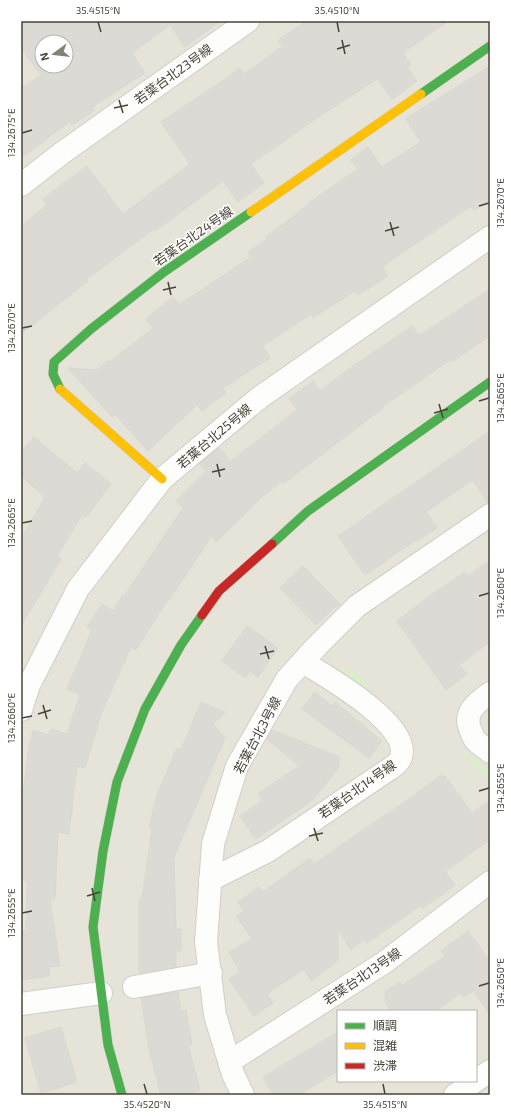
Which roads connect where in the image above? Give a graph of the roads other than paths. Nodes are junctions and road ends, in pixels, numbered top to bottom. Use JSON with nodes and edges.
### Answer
{"nodes":[{"id":1,"x":248,"y":21,"type":"edge"},
{"id":2,"x":490,"y":46,"type":"edge"},
{"id":3,"x":21,"y":185,"type":"edge"},
{"id":4,"x":490,"y":237,"type":"edge"},
{"id":5,"x":490,"y":382,"type":"edge"},
{"id":6,"x":162,"y":479,"type":"junction"},
{"id":7,"x":490,"y":515,"type":"edge"},
{"id":8,"x":303,"y":662,"type":"junction"},
{"id":9,"x":490,"y":693,"type":"edge"},
{"id":10,"x":21,"y":710,"type":"edge"},
{"id":11,"x":490,"y":752,"type":"edge"},
{"id":12,"x":210,"y":880,"type":"junction"},
{"id":13,"x":490,"y":882,"type":"edge"},
{"id":14,"x":210,"y":973,"type":"junction"},
{"id":15,"x":134,"y":987,"type":"dead end"},
{"id":16,"x":101,"y":993,"type":"junction"},
{"id":17,"x":21,"y":1004,"type":"edge"},
{"id":18,"x":229,"y":1062,"type":"junction"},
{"id":19,"x":490,"y":1071,"type":"edge"},
{"id":20,"x":477,"y":1080,"type":"edge"},
{"id":21,"x":474,"y":1082,"type":"edge"},
{"id":22,"x":122,"y":1095,"type":"edge"},
{"id":23,"x":243,"y":1095,"type":"edge"},
{"id":24,"x":455,"y":1095,"type":"edge"}],
"edges":[{"from":1,"to":3,"type":"street","name":"若葉台北23号線"},
{"from":2,"to":6,"type":"street","name":"若葉台北24号線"},
{"from":4,"to":6,"type":"street","name":"若葉台北25号線"},
{"from":5,"to":16,"type":"street"},
{"from":6,"to":10,"type":"street","name":"若葉台北25号線"},
{"from":7,"to":8,"type":"street","name":"若葉台北3号線"},
{"from":8,"to":12,"type":"street","name":"若葉台北3号線"},
{"from":8,"to":12,"type":"street","name":"若葉台北14号線"},
{"from":9,"to":11,"type":"street"},
{"from":12,"to":14,"type":"street","name":"若葉台北3号線"},
{"from":13,"to":18,"type":"street","name":"若葉台北13号線"},
{"from":14,"to":15,"type":"street"},
{"from":14,"to":18,"type":"street","name":"若葉台北3号線"},
{"from":16,"to":17,"type":"street"},
{"from":16,"to":22,"type":"street"},
{"from":18,"to":23,"type":"street","name":"若葉台北3号線"},
{"from":19,"to":20,"type":"street"},
{"from":21,"to":24,"type":"street"}]}
